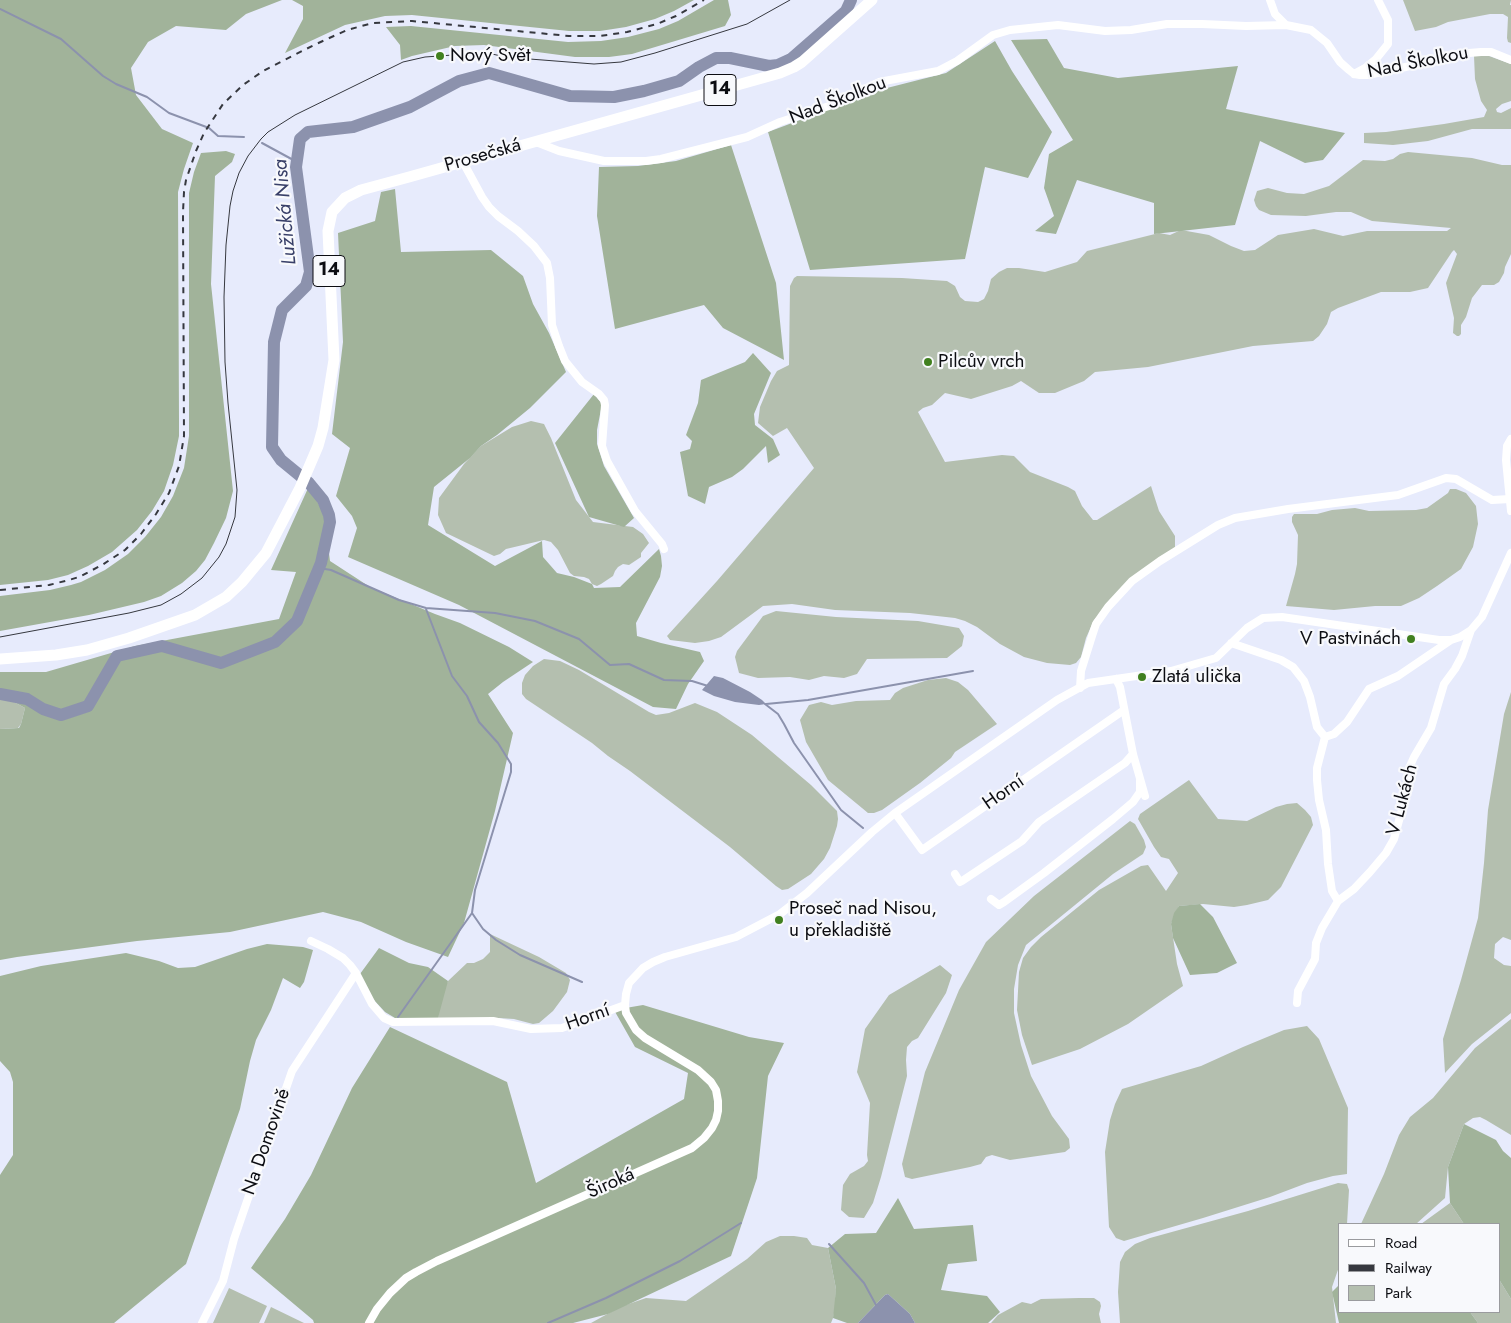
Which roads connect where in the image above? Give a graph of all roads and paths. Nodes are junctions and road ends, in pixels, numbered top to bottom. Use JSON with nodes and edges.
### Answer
{"nodes":[{"id":1,"x":872,"y":0,"type":"edge"},
{"id":2,"x":1270,"y":0,"type":"edge"},
{"id":3,"x":1378,"y":0,"type":"edge"},
{"id":4,"x":1286,"y":25,"type":"junction"},
{"id":5,"x":1511,"y":60,"type":"edge"},
{"id":6,"x":1354,"y":74,"type":"junction"},
{"id":7,"x":534,"y":142,"type":"junction"},
{"id":8,"x":463,"y":162,"type":"junction"},
{"id":9,"x":1511,"y":439,"type":"edge"},
{"id":10,"x":1510,"y":499,"type":"edge"},
{"id":11,"x":1511,"y":511,"type":"edge"},
{"id":12,"x":664,"y":549,"type":"dead end"},
{"id":13,"x":1511,"y":553,"type":"edge"},
{"id":14,"x":1471,"y":630,"type":"junction"},
{"id":15,"x":1452,"y":640,"type":"junction"},
{"id":16,"x":1231,"y":643,"type":"junction"},
{"id":17,"x":0,"y":659,"type":"edge"},
{"id":18,"x":1116,"y":679,"type":"junction"},
{"id":19,"x":1080,"y":688,"type":"junction"},
{"id":20,"x":1124,"y":710,"type":"junction"},
{"id":21,"x":1325,"y":737,"type":"junction"},
{"id":22,"x":1132,"y":754,"type":"junction"},
{"id":23,"x":1140,"y":780,"type":"junction"},
{"id":24,"x":1145,"y":796,"type":"dead end"},
{"id":25,"x":895,"y":813,"type":"junction"},
{"id":26,"x":955,"y":874,"type":"dead end"},
{"id":27,"x":991,"y":899,"type":"dead end"},
{"id":28,"x":1338,"y":901,"type":"junction"},
{"id":29,"x":310,"y":941,"type":"dead end"},
{"id":30,"x":356,"y":973,"type":"junction"},
{"id":31,"x":1297,"y":1003,"type":"dead end"},
{"id":32,"x":624,"y":1005,"type":"junction"},
{"id":33,"x":202,"y":1323,"type":"edge"},
{"id":34,"x":369,"y":1323,"type":"edge"}],
"edges":[{"from":1,"to":7,"type":"main road","name":"Prosečská","number":"14"},
{"from":2,"to":4,"type":"street"},
{"from":3,"to":6,"type":"street","name":"Nad Školkou"},
{"from":4,"to":6,"type":"street","name":"Nad Školkou"},
{"from":4,"to":7,"type":"street","name":"Nad Školkou"},
{"from":5,"to":6,"type":"street","name":"Nad Školkou"},
{"from":7,"to":8,"type":"main road","name":"Prosečská","number":"14"},
{"from":8,"to":12,"type":"street"},
{"from":8,"to":17,"type":"main road","name":"Prosečská","number":"14"},
{"from":9,"to":10,"type":"street"},
{"from":10,"to":11,"type":"street"},
{"from":10,"to":19,"type":"street"},
{"from":13,"to":14,"type":"street"},
{"from":14,"to":15,"type":"street"},
{"from":14,"to":28,"type":"street","name":"V Lukách"},
{"from":15,"to":16,"type":"street","name":"Horní"},
{"from":15,"to":21,"type":"street"},
{"from":16,"to":18,"type":"street","name":"Horní"},
{"from":16,"to":21,"type":"street"},
{"from":18,"to":19,"type":"street","name":"Horní"},
{"from":18,"to":20,"type":"street"},
{"from":19,"to":25,"type":"street","name":"Horní"},
{"from":20,"to":22,"type":"street"},
{"from":20,"to":25,"type":"street","name":"Horní"},
{"from":21,"to":28,"type":"street"},
{"from":22,"to":23,"type":"street"},
{"from":22,"to":26,"type":"street"},
{"from":23,"to":24,"type":"street"},
{"from":23,"to":27,"type":"street"},
{"from":25,"to":32,"type":"street","name":"Horní"},
{"from":28,"to":31,"type":"street","name":"V Lukách"},
{"from":29,"to":30,"type":"street","name":"Horní"},
{"from":30,"to":32,"type":"street","name":"Horní"},
{"from":30,"to":33,"type":"street","name":"Na Domovině"},
{"from":32,"to":34,"type":"street","name":"Široká"}]}
